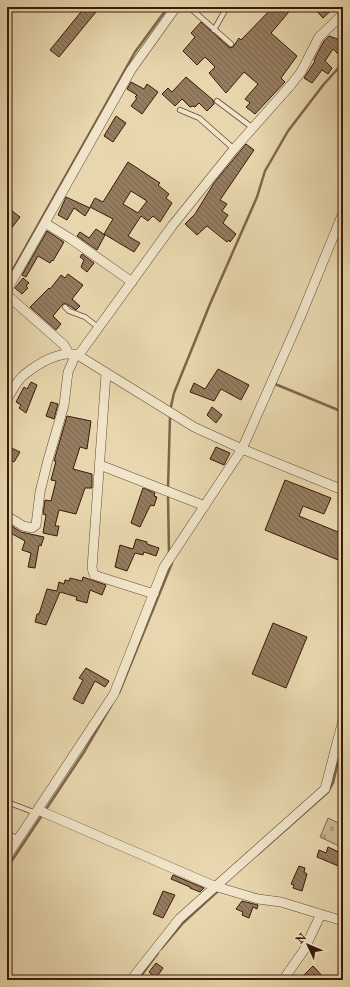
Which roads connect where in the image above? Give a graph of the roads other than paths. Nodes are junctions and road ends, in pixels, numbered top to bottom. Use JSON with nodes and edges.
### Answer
{"nodes":[{"id":1,"x":176,"y":7,"type":"edge"},
{"id":2,"x":190,"y":7,"type":"edge"},
{"id":3,"x":227,"y":7,"type":"edge"},
{"id":4,"x":343,"y":14,"type":"edge"},
{"id":5,"x":214,"y":30,"type":"junction"},
{"id":6,"x":231,"y":44,"type":"dead end"},
{"id":7,"x":217,"y":102,"type":"dead end"},
{"id":8,"x":180,"y":110,"type":"dead end"},
{"id":9,"x":253,"y":128,"type":"junction"},
{"id":10,"x":234,"y":150,"type":"junction"},
{"id":11,"x":343,"y":213,"type":"edge"},
{"id":12,"x":45,"y":223,"type":"junction"},
{"id":13,"x":132,"y":282,"type":"junction"},
{"id":14,"x":7,"y":290,"type":"edge"},
{"id":15,"x":7,"y":295,"type":"edge"},
{"id":16,"x":65,"y":307,"type":"dead end"},
{"id":17,"x":99,"y":328,"type":"junction"},
{"id":18,"x":74,"y":355,"type":"junction"},
{"id":19,"x":106,"y":374,"type":"junction"},
{"id":20,"x":7,"y":399,"type":"edge"},
{"id":21,"x":242,"y":450,"type":"junction"},
{"id":22,"x":100,"y":465,"type":"junction"},
{"id":23,"x":343,"y":490,"type":"edge"},
{"id":24,"x":205,"y":506,"type":"junction"},
{"id":25,"x":7,"y":516,"type":"edge"},
{"id":26,"x":154,"y":594,"type":"junction"},
{"id":27,"x":343,"y":720,"type":"edge"},
{"id":28,"x":7,"y":802,"type":"edge"},
{"id":29,"x":37,"y":812,"type":"junction"},
{"id":30,"x":7,"y":835,"type":"edge"},
{"id":31,"x":20,"y":838,"type":"junction"},
{"id":32,"x":7,"y":856,"type":"edge"},
{"id":33,"x":214,"y":886,"type":"junction"},
{"id":34,"x":321,"y":914,"type":"junction"},
{"id":35,"x":343,"y":921,"type":"edge"},
{"id":36,"x":131,"y":980,"type":"edge"},
{"id":37,"x":283,"y":980,"type":"edge"}],
"edges":[{"from":1,"to":12,"type":"street"},
{"from":2,"to":5,"type":"lane"},
{"from":3,"to":5,"type":"lane"},
{"from":4,"to":9,"type":"street"},
{"from":5,"to":6,"type":"lane"},
{"from":7,"to":9,"type":"lane"},
{"from":8,"to":10,"type":"lane"},
{"from":9,"to":10,"type":"street"},
{"from":10,"to":13,"type":"street"},
{"from":11,"to":21,"type":"street"},
{"from":12,"to":13,"type":"street"},
{"from":12,"to":14,"type":"street"},
{"from":13,"to":17,"type":"street"},
{"from":15,"to":18,"type":"street"},
{"from":16,"to":17,"type":"lane"},
{"from":17,"to":18,"type":"street"},
{"from":18,"to":19,"type":"street"},
{"from":18,"to":20,"type":"street"},
{"from":18,"to":25,"type":"street"},
{"from":19,"to":21,"type":"street"},
{"from":19,"to":22,"type":"street"},
{"from":21,"to":23,"type":"street"},
{"from":21,"to":24,"type":"street"},
{"from":22,"to":24,"type":"street"},
{"from":22,"to":26,"type":"street"},
{"from":24,"to":26,"type":"street"},
{"from":26,"to":29,"type":"street"},
{"from":27,"to":33,"type":"street"},
{"from":28,"to":29,"type":"lane"},
{"from":29,"to":31,"type":"street"},
{"from":29,"to":33,"type":"street"},
{"from":30,"to":31,"type":"lane"},
{"from":31,"to":32,"type":"street"},
{"from":33,"to":34,"type":"street"},
{"from":33,"to":36,"type":"street"},
{"from":34,"to":35,"type":"street"},
{"from":34,"to":37,"type":"street"}]}
